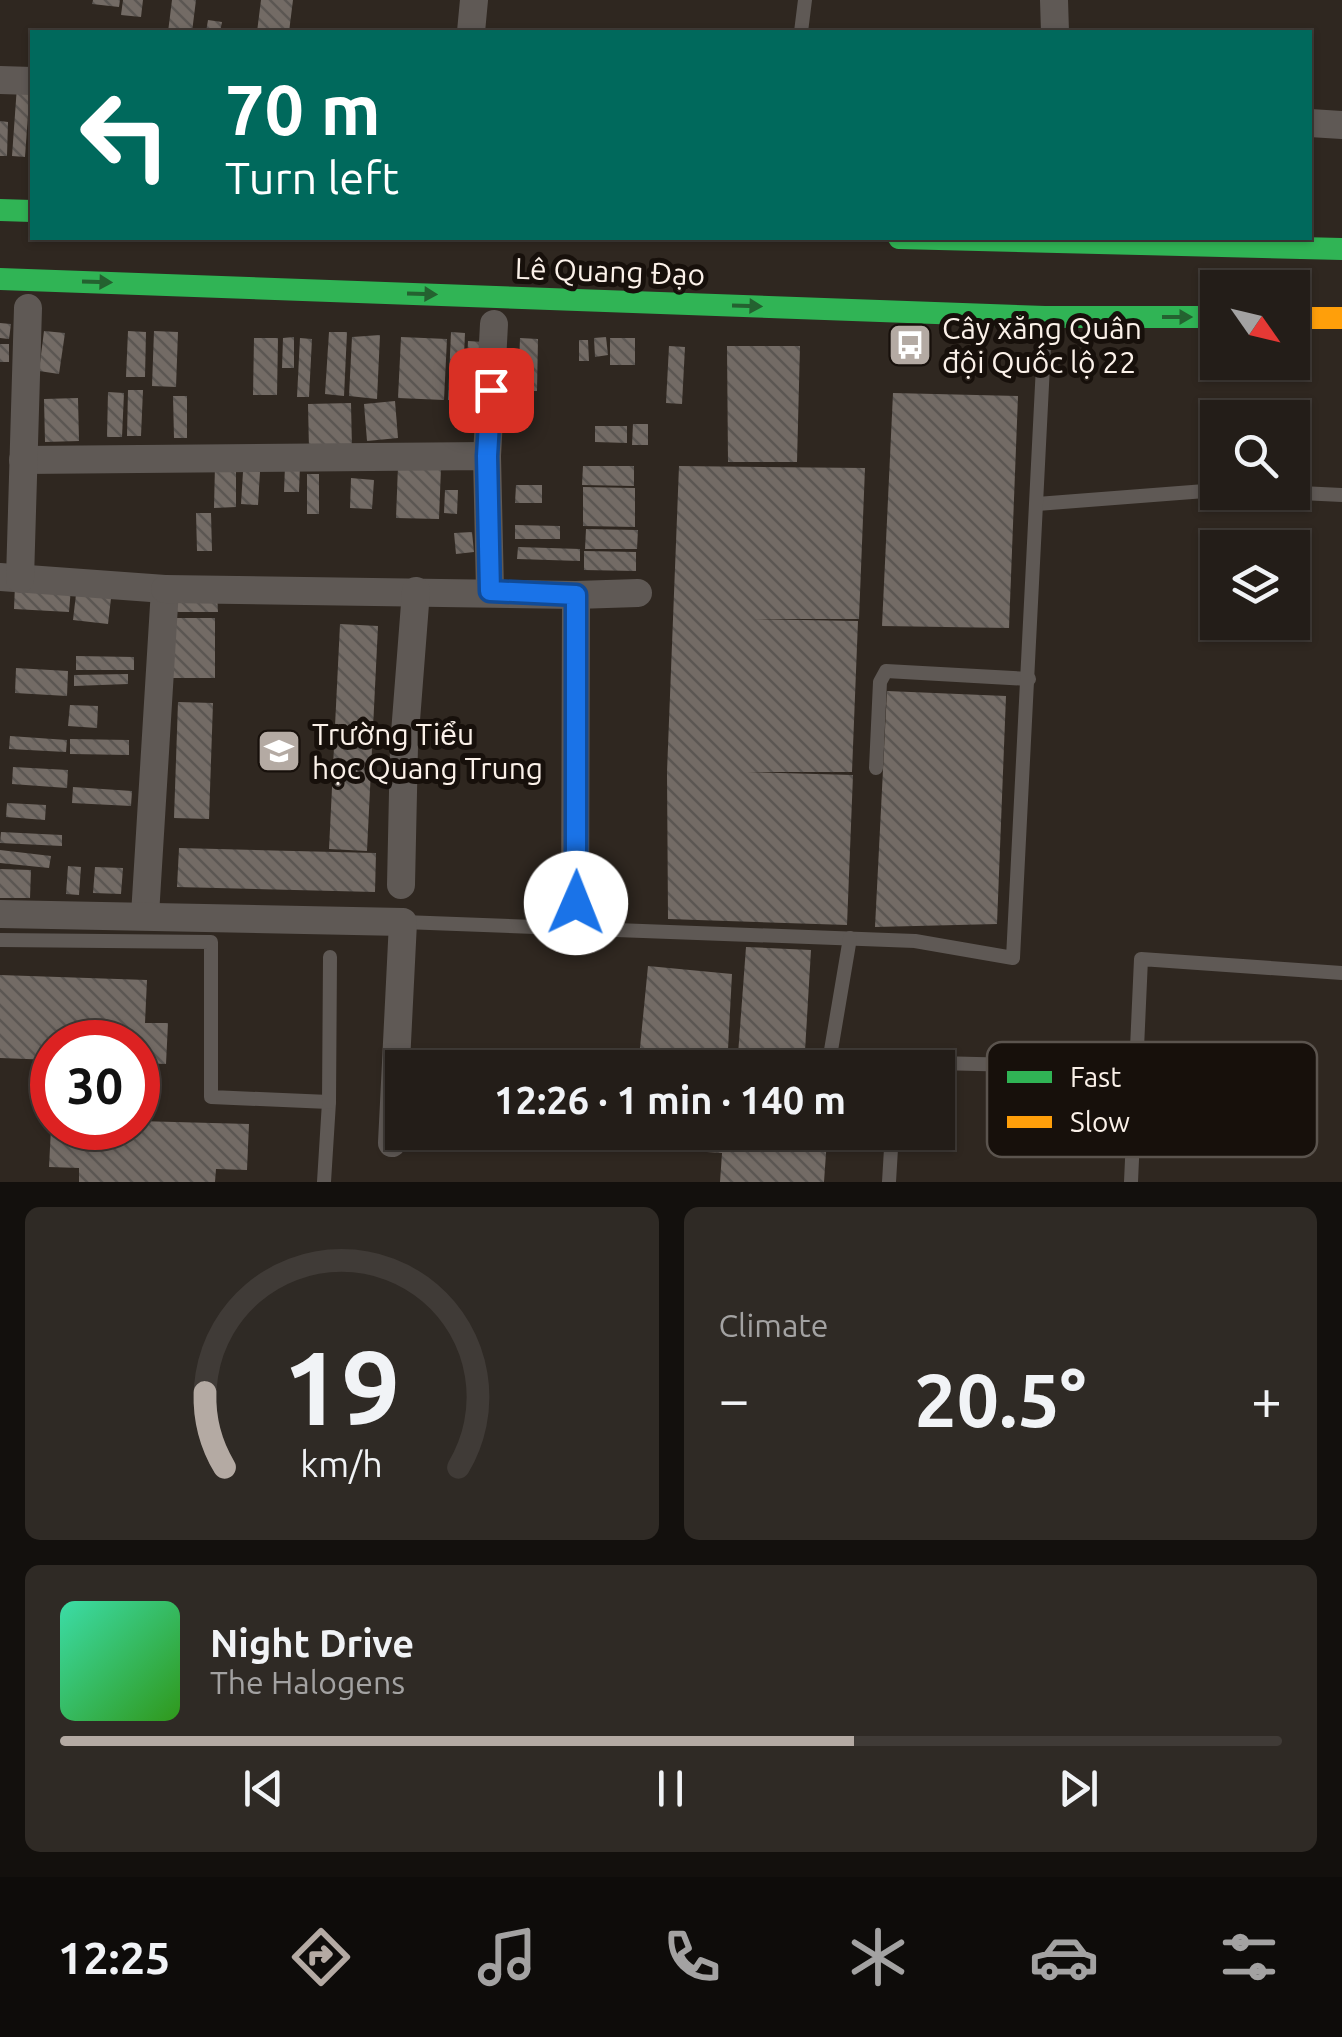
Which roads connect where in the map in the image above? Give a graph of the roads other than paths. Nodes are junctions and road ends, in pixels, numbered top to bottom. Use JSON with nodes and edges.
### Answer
{"nodes":[{"id":1,"x":474,"y":0,"type":"edge"},
{"id":2,"x":806,"y":0,"type":"edge"},
{"id":3,"x":1054,"y":0,"type":"edge"},
{"id":4,"x":471,"y":30,"type":"edge"},
{"id":5,"x":801,"y":30,"type":"edge"},
{"id":6,"x":1055,"y":30,"type":"edge"},
{"id":7,"x":0,"y":80,"type":"edge"},
{"id":8,"x":30,"y":80,"type":"edge"},
{"id":9,"x":1312,"y":123,"type":"edge"},
{"id":10,"x":1342,"y":125,"type":"edge"},
{"id":11,"x":0,"y":210,"type":"edge"},
{"id":12,"x":30,"y":212,"type":"edge"},
{"id":13,"x":1049,"y":240,"type":"edge"},
{"id":14,"x":1342,"y":250,"type":"edge"},
{"id":15,"x":0,"y":279,"type":"edge"},
{"id":16,"x":25,"y":308,"type":"edge"},
{"id":17,"x":1044,"y":317,"type":"junction"},
{"id":18,"x":1200,"y":317,"type":"edge"},
{"id":19,"x":1310,"y":318,"type":"edge"},
{"id":20,"x":1342,"y":318,"type":"edge"},
{"id":21,"x":494,"y":324,"type":"dead end"},
{"id":22,"x":487,"y":456,"type":"junction"},
{"id":23,"x":23,"y":460,"type":"junction"},
{"id":24,"x":1200,"y":491,"type":"edge"},
{"id":25,"x":1310,"y":493,"type":"edge"},
{"id":26,"x":1342,"y":495,"type":"edge"},
{"id":27,"x":1038,"y":504,"type":"junction"},
{"id":28,"x":10,"y":578,"type":"edge"},
{"id":29,"x":165,"y":589,"type":"junction"},
{"id":30,"x":416,"y":591,"type":"junction"},
{"id":31,"x":490,"y":591,"type":"junction"},
{"id":32,"x":638,"y":593,"type":"dead end"},
{"id":33,"x":576,"y":595,"type":"junction"},
{"id":34,"x":1029,"y":679,"type":"junction"},
{"id":35,"x":876,"y":768,"type":"dead end"},
{"id":36,"x":401,"y":885,"type":"dead end"},
{"id":37,"x":0,"y":914,"type":"edge"},
{"id":38,"x":145,"y":916,"type":"junction"},
{"id":39,"x":403,"y":922,"type":"junction"},
{"id":40,"x":576,"y":930,"type":"junction"},
{"id":41,"x":850,"y":938,"type":"junction"},
{"id":42,"x":0,"y":940,"type":"edge"},
{"id":43,"x":330,"y":957,"type":"dead end"},
{"id":44,"x":1342,"y":972,"type":"edge"},
{"id":45,"x":1139,"y":1042,"type":"edge"},
{"id":46,"x":397,"y":1050,"type":"edge"},
{"id":47,"x":831,"y":1050,"type":"edge"},
{"id":48,"x":955,"y":1063,"type":"edge"},
{"id":49,"x":987,"y":1064,"type":"edge"},
{"id":50,"x":329,"y":1102,"type":"junction"},
{"id":51,"x":891,"y":1150,"type":"edge"},
{"id":52,"x":1133,"y":1157,"type":"edge"},
{"id":53,"x":324,"y":1182,"type":"edge"},
{"id":54,"x":890,"y":1182,"type":"edge"},
{"id":55,"x":1131,"y":1182,"type":"edge"}],
"edges":[{"from":1,"to":4,"type":"street"},
{"from":2,"to":5,"type":"lane"},
{"from":3,"to":6,"type":"street"},
{"from":7,"to":8,"type":"street"},
{"from":9,"to":10,"type":"street"},
{"from":11,"to":12,"type":"highway"},
{"from":13,"to":14,"type":"highway"},
{"from":15,"to":17,"type":"highway","name":"Lê Quang Đạo","one_way":true},
{"from":16,"to":23,"type":"street"},
{"from":17,"to":18,"type":"highway","name":"Lê Quang Đạo","one_way":true},
{"from":17,"to":27,"type":"lane"},
{"from":19,"to":20,"type":"highway"},
{"from":21,"to":22,"type":"street"},
{"from":22,"to":23,"type":"street"},
{"from":22,"to":31,"type":"street"},
{"from":23,"to":28,"type":"street"},
{"from":24,"to":27,"type":"lane"},
{"from":25,"to":26,"type":"lane"},
{"from":27,"to":34,"type":"lane"},
{"from":28,"to":29,"type":"street"},
{"from":29,"to":30,"type":"street"},
{"from":29,"to":38,"type":"street"},
{"from":30,"to":31,"type":"street"},
{"from":30,"to":36,"type":"street"},
{"from":31,"to":33,"type":"street"},
{"from":32,"to":33,"type":"street"},
{"from":33,"to":40,"type":"street"},
{"from":34,"to":35,"type":"lane"},
{"from":34,"to":41,"type":"lane"},
{"from":37,"to":38,"type":"street"},
{"from":38,"to":39,"type":"street"},
{"from":39,"to":40,"type":"lane"},
{"from":39,"to":46,"type":"street"},
{"from":40,"to":41,"type":"lane"},
{"from":41,"to":47,"type":"lane"},
{"from":42,"to":50,"type":"lane"},
{"from":43,"to":50,"type":"lane"},
{"from":44,"to":45,"type":"lane"},
{"from":48,"to":49,"type":"lane"},
{"from":50,"to":53,"type":"lane"},
{"from":51,"to":54,"type":"lane"},
{"from":52,"to":55,"type":"lane"}]}
